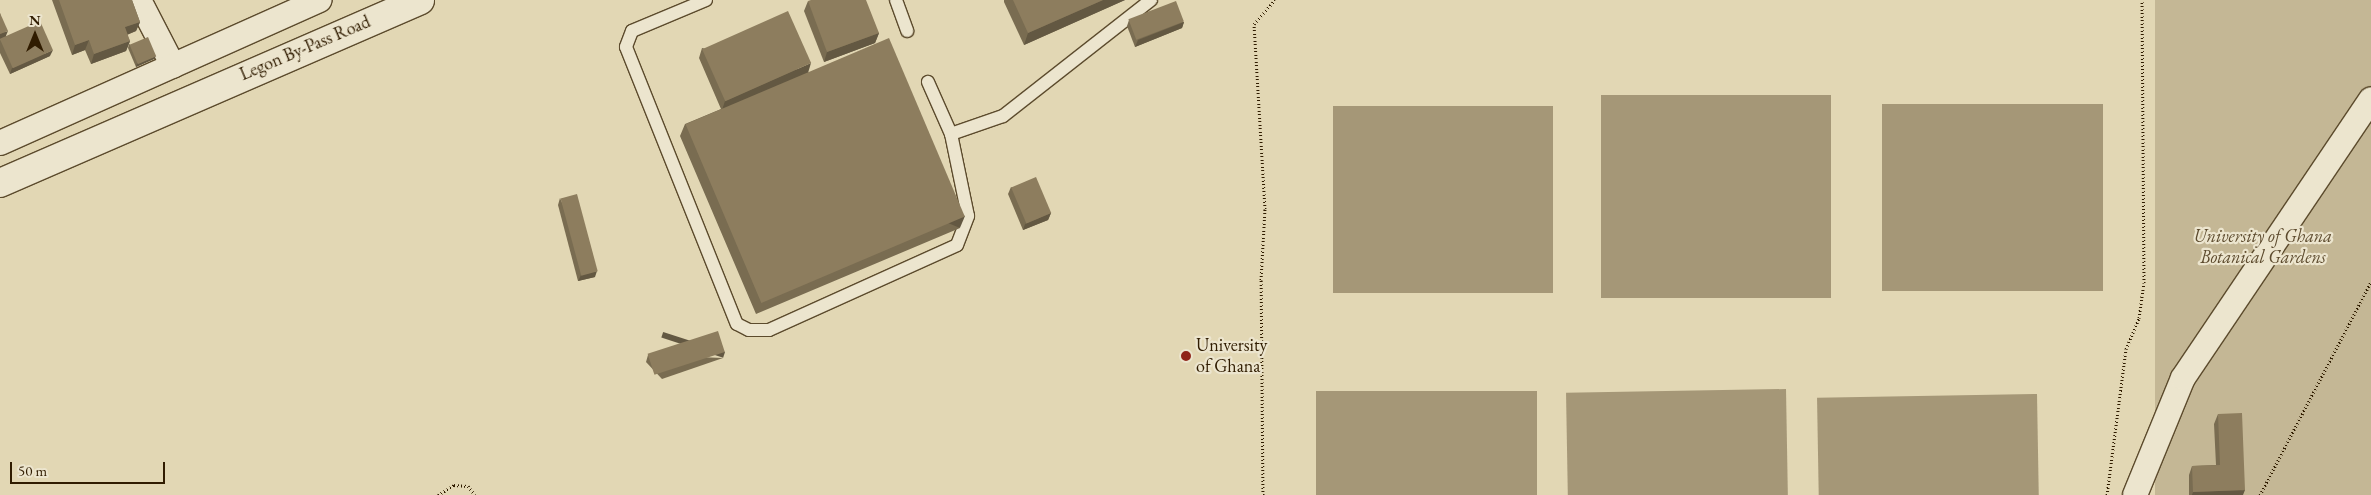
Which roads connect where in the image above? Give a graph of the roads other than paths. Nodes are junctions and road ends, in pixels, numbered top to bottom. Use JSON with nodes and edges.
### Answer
{"nodes":[{"id":1,"x":139,"y":0,"type":"edge"},
{"id":2,"x":320,"y":0,"type":"edge"},
{"id":3,"x":420,"y":0,"type":"edge"},
{"id":4,"x":706,"y":0,"type":"edge"},
{"id":5,"x":896,"y":0,"type":"edge"},
{"id":6,"x":1151,"y":0,"type":"edge"},
{"id":7,"x":907,"y":31,"type":"dead end"},
{"id":8,"x":174,"y":66,"type":"junction"},
{"id":9,"x":928,"y":82,"type":"dead end"},
{"id":10,"x":2371,"y":99,"type":"edge"},
{"id":11,"x":951,"y":134,"type":"junction"},
{"id":12,"x":0,"y":143,"type":"edge"},
{"id":13,"x":0,"y":183,"type":"edge"},
{"id":14,"x":2135,"y":495,"type":"edge"}],
"edges":[{"from":1,"to":8,"type":"street"},
{"from":2,"to":8,"type":"street"},
{"from":3,"to":13,"type":"street","name":"Legon By-Pass Road"},
{"from":4,"to":11,"type":"lane"},
{"from":5,"to":7,"type":"lane"},
{"from":6,"to":11,"type":"lane"},
{"from":8,"to":12,"type":"street"},
{"from":9,"to":11,"type":"lane"},
{"from":10,"to":14,"type":"street"}]}
